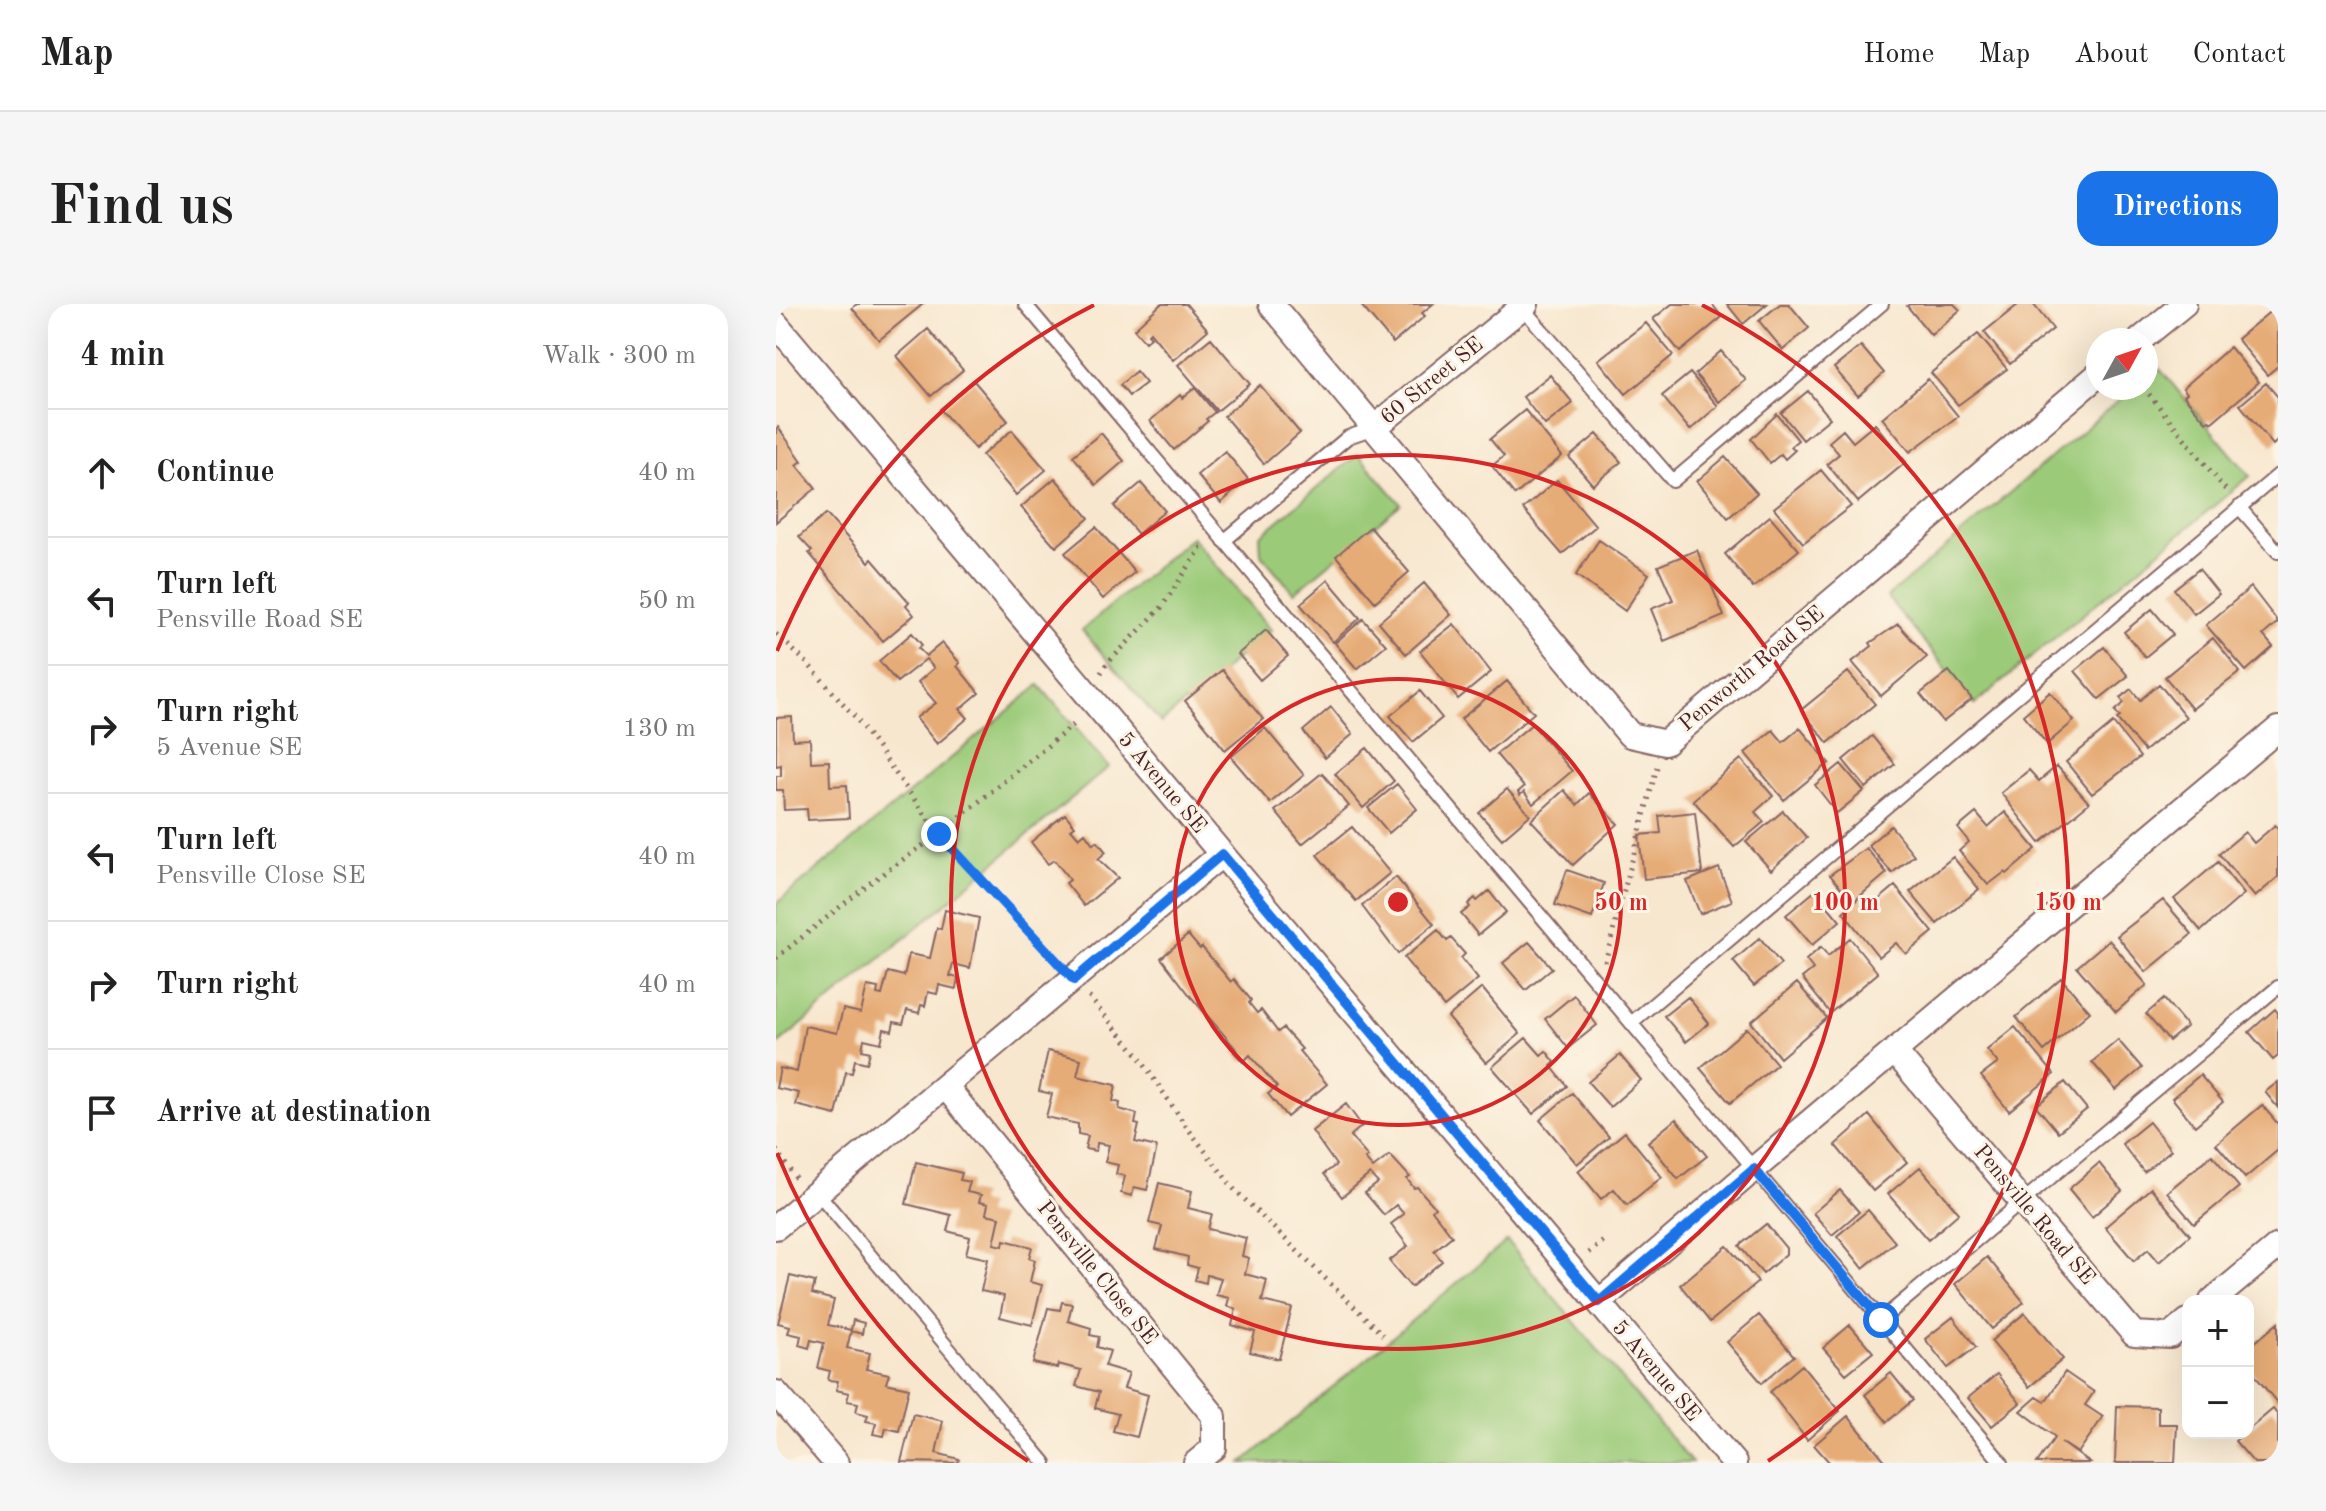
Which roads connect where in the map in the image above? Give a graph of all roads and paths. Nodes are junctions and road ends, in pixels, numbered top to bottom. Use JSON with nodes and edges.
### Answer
{"nodes":[{"id":1,"x":1025,"y":304,"type":"edge"},
{"id":2,"x":1271,"y":304,"type":"edge"},
{"id":3,"x":1882,"y":304,"type":"edge"},
{"id":4,"x":2184,"y":304,"type":"edge"},
{"id":5,"x":1522,"y":305,"type":"edge"},
{"id":6,"x":776,"y":324,"type":"edge"},
{"id":7,"x":2155,"y":328,"type":"edge"},
{"id":8,"x":2086,"y":385,"type":"edge"},
{"id":9,"x":2154,"y":400,"type":"edge"},
{"id":10,"x":1374,"y":428,"type":"junction"},
{"id":11,"x":2278,"y":475,"type":"edge"},
{"id":12,"x":2239,"y":507,"type":"junction"},
{"id":13,"x":1224,"y":541,"type":"junction"},
{"id":14,"x":2278,"y":552,"type":"edge"},
{"id":15,"x":776,"y":634,"type":"edge"},
{"id":16,"x":1089,"y":696,"type":"junction"},
{"id":17,"x":2278,"y":729,"type":"edge"},
{"id":18,"x":1665,"y":743,"type":"junction"},
{"id":19,"x":939,"y":834,"type":"junction"},
{"id":20,"x":1222,"y":854,"type":"junction"},
{"id":21,"x":776,"y":958,"type":"edge"},
{"id":22,"x":1594,"y":979,"type":"junction"},
{"id":23,"x":1074,"y":980,"type":"junction"},
{"id":24,"x":2278,"y":987,"type":"edge"},
{"id":25,"x":1631,"y":1023,"type":"junction"},
{"id":26,"x":1895,"y":1052,"type":"junction"},
{"id":27,"x":946,"y":1087,"type":"junction"},
{"id":28,"x":1754,"y":1169,"type":"junction"},
{"id":29,"x":817,"y":1192,"type":"junction"},
{"id":30,"x":2022,"y":1201,"type":"junction"},
{"id":31,"x":776,"y":1227,"type":"edge"},
{"id":32,"x":2278,"y":1246,"type":"edge"},
{"id":33,"x":2219,"y":1295,"type":"edge"},
{"id":34,"x":1599,"y":1302,"type":"junction"},
{"id":35,"x":1881,"y":1320,"type":"junction"},
{"id":36,"x":2182,"y":1326,"type":"edge"},
{"id":37,"x":1383,"y":1335,"type":"dead end"},
{"id":38,"x":776,"y":1393,"type":"edge"},
{"id":39,"x":836,"y":1463,"type":"edge"},
{"id":40,"x":1045,"y":1463,"type":"edge"},
{"id":41,"x":1196,"y":1463,"type":"edge"},
{"id":42,"x":1734,"y":1463,"type":"edge"},
{"id":43,"x":2002,"y":1463,"type":"edge"}],
"edges":[{"from":1,"to":13,"type":"lane"},
{"from":2,"to":10,"type":"street","name":"Penworth Road SE"},
{"from":3,"to":5,"type":"lane"},
{"from":4,"to":7,"type":"street"},
{"from":5,"to":10,"type":"street","name":"60 Street SE"},
{"from":6,"to":16,"type":"street","name":"5 Avenue SE"},
{"from":8,"to":18,"type":"street","name":"Penworth Road SE"},
{"from":9,"to":12,"type":"path"},
{"from":10,"to":13,"type":"lane"},
{"from":10,"to":18,"type":"street","name":"Penworth Road SE"},
{"from":11,"to":12,"type":"lane"},
{"from":12,"to":14,"type":"lane"},
{"from":12,"to":25,"type":"lane"},
{"from":13,"to":16,"type":"path"},
{"from":13,"to":22,"type":"lane"},
{"from":15,"to":19,"type":"path"},
{"from":16,"to":19,"type":"path"},
{"from":16,"to":20,"type":"street","name":"5 Avenue SE"},
{"from":17,"to":26,"type":"street"},
{"from":18,"to":22,"type":"path"},
{"from":19,"to":21,"type":"path"},
{"from":19,"to":23,"type":"path"},
{"from":20,"to":23,"type":"street"},
{"from":20,"to":34,"type":"street","name":"5 Avenue SE"},
{"from":22,"to":25,"type":"lane"},
{"from":23,"to":27,"type":"street"},
{"from":23,"to":37,"type":"path"},
{"from":24,"to":30,"type":"lane"},
{"from":25,"to":28,"type":"lane"},
{"from":26,"to":28,"type":"street"},
{"from":26,"to":30,"type":"street","name":"Pensville Road SE"},
{"from":27,"to":29,"type":"street"},
{"from":27,"to":41,"type":"street","name":"Pensville Close SE"},
{"from":28,"to":34,"type":"street"},
{"from":28,"to":35,"type":"lane"},
{"from":29,"to":31,"type":"street"},
{"from":29,"to":40,"type":"lane"},
{"from":30,"to":35,"type":"lane"},
{"from":30,"to":36,"type":"street","name":"Pensville Road SE"},
{"from":32,"to":33,"type":"street"},
{"from":34,"to":42,"type":"street","name":"5 Avenue SE"},
{"from":35,"to":43,"type":"lane"},
{"from":38,"to":39,"type":"street"}]}
